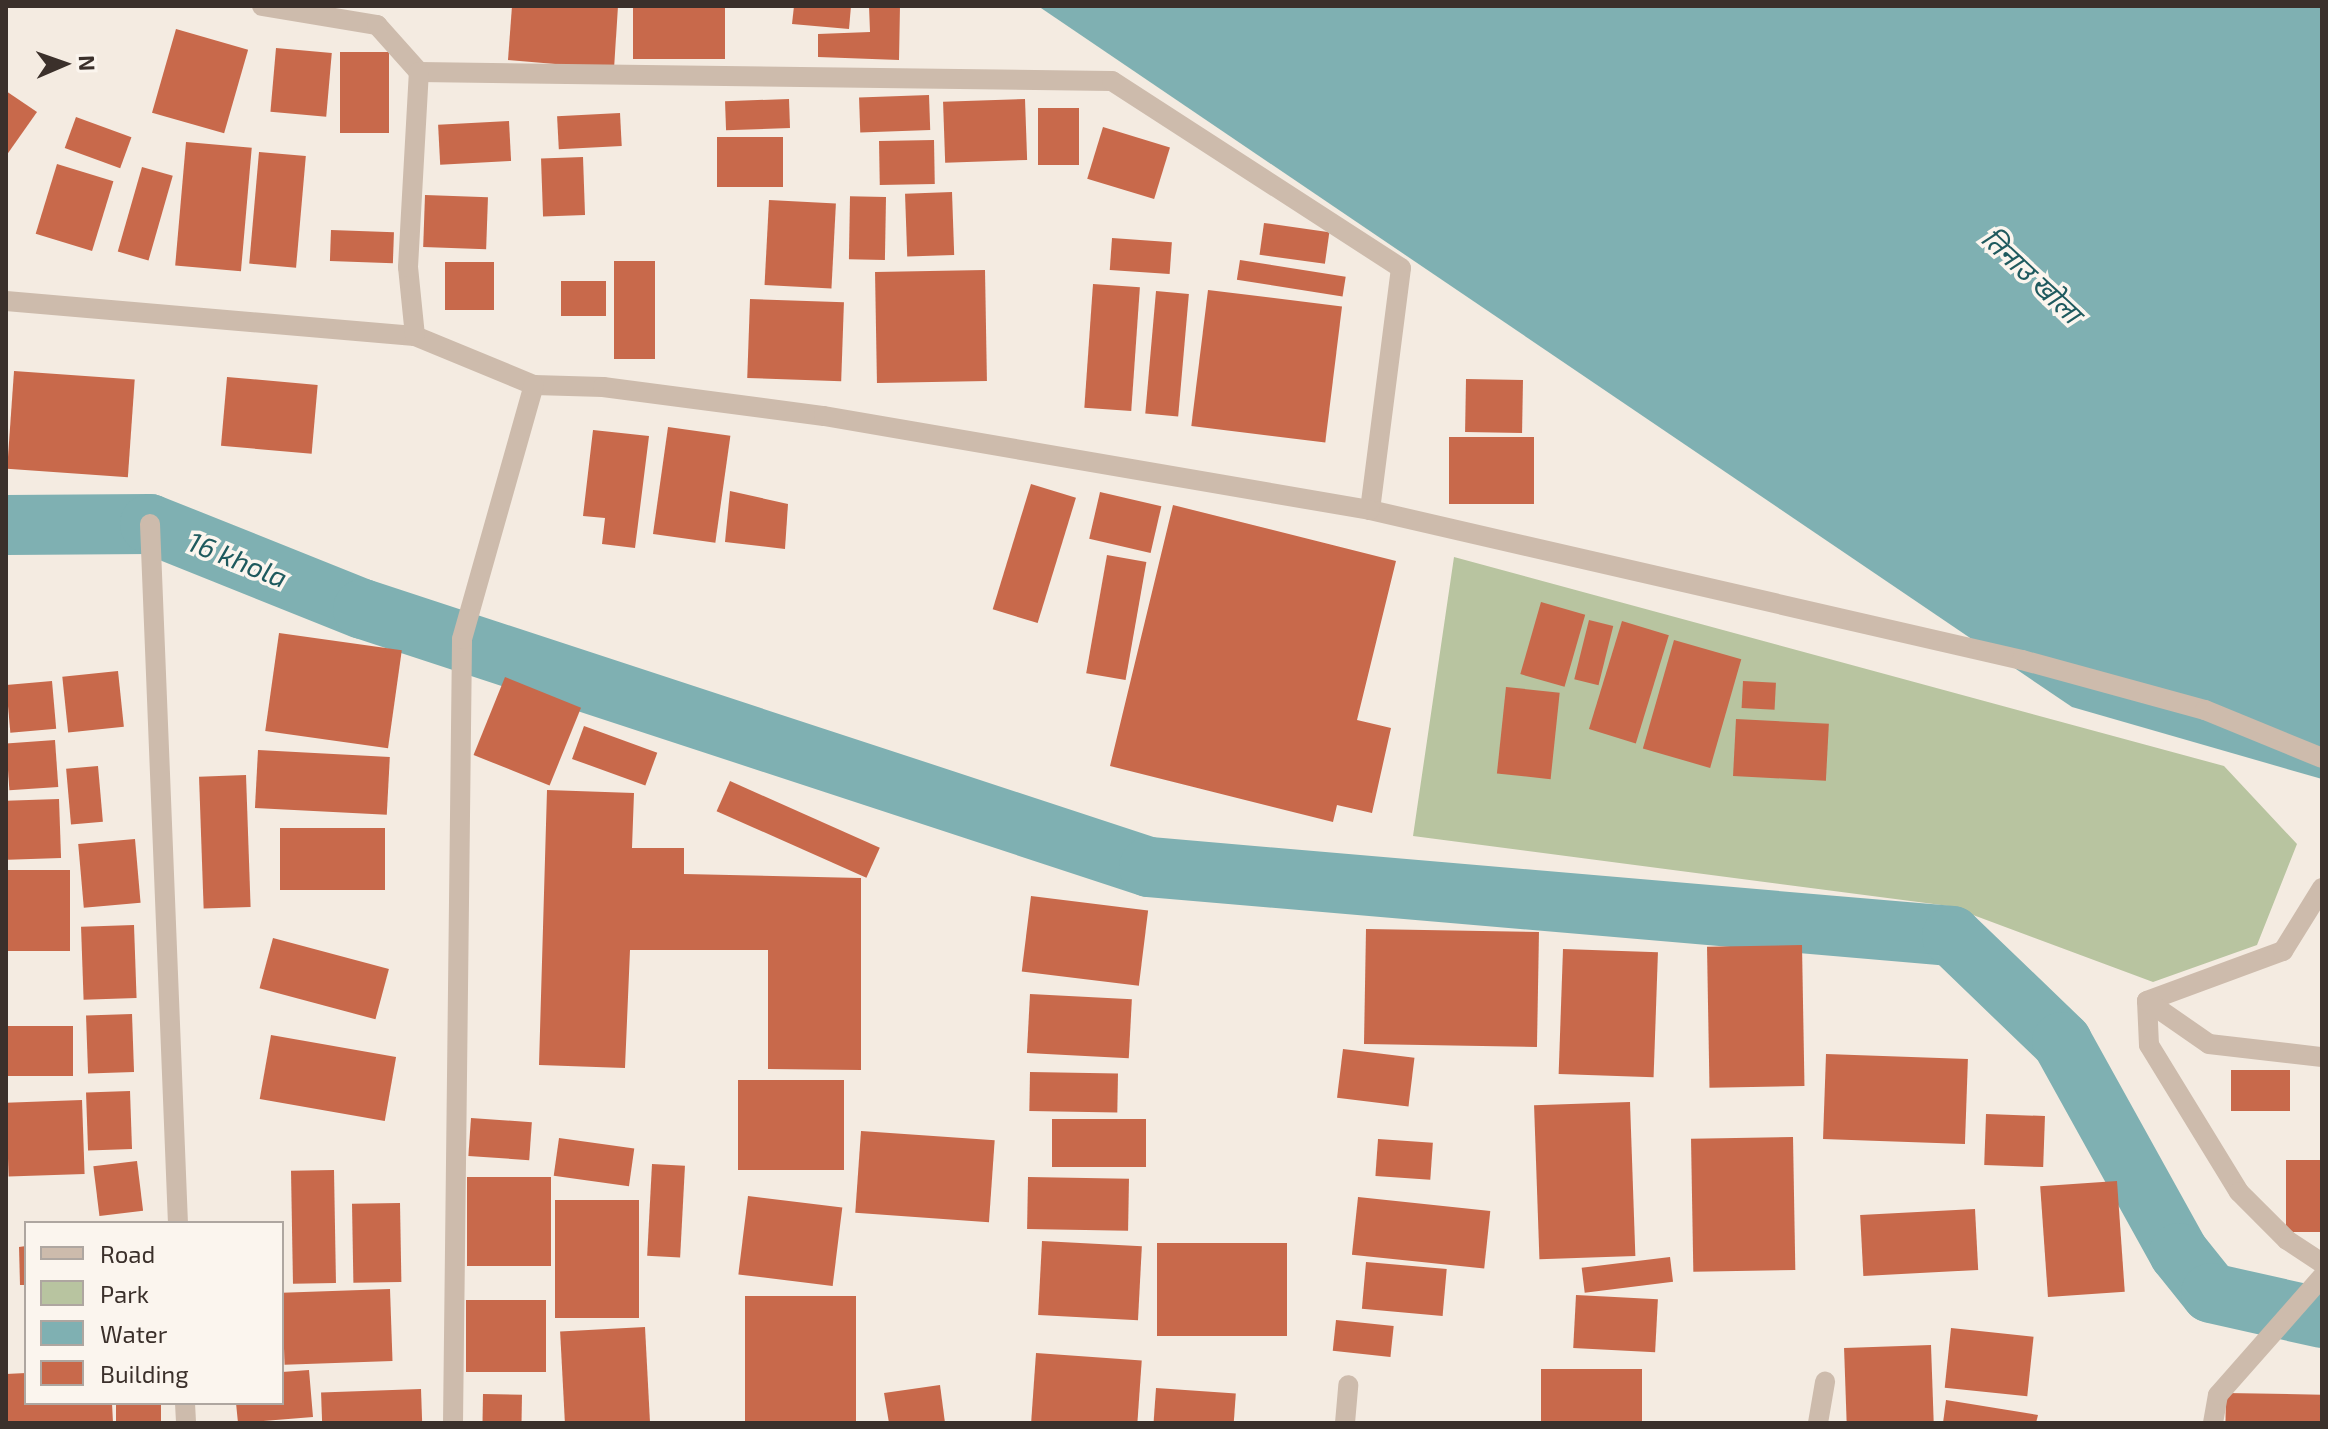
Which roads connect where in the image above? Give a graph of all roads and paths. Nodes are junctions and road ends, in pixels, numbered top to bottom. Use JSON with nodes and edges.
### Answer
{"nodes":[{"id":1,"x":262,"y":6,"type":"edge"},
{"id":2,"x":419,"y":72,"type":"junction"},
{"id":3,"x":6,"y":301,"type":"edge"},
{"id":4,"x":415,"y":336,"type":"junction"},
{"id":5,"x":534,"y":385,"type":"junction"},
{"id":6,"x":1370,"y":510,"type":"junction"},
{"id":7,"x":150,"y":524,"type":"dead end"},
{"id":8,"x":2322,"y":758,"type":"edge"},
{"id":9,"x":2322,"y":888,"type":"edge"},
{"id":10,"x":2147,"y":1001,"type":"junction"},
{"id":11,"x":2322,"y":1057,"type":"edge"},
{"id":12,"x":178,"y":1221,"type":"edge"},
{"id":13,"x":2322,"y":1263,"type":"edge"},
{"id":14,"x":2322,"y":1277,"type":"edge"},
{"id":15,"x":1825,"y":1382,"type":"dead end"},
{"id":16,"x":1348,"y":1385,"type":"dead end"},
{"id":17,"x":453,"y":1423,"type":"edge"},
{"id":18,"x":1345,"y":1423,"type":"edge"},
{"id":19,"x":1818,"y":1423,"type":"edge"},
{"id":20,"x":2213,"y":1423,"type":"edge"}],
"edges":[{"from":1,"to":2,"type":"street"},
{"from":2,"to":4,"type":"street"},
{"from":2,"to":6,"type":"street"},
{"from":3,"to":4,"type":"street"},
{"from":4,"to":5,"type":"street"},
{"from":5,"to":6,"type":"street"},
{"from":5,"to":17,"type":"street"},
{"from":6,"to":8,"type":"street"},
{"from":7,"to":12,"type":"street"},
{"from":9,"to":10,"type":"street"},
{"from":10,"to":11,"type":"street"},
{"from":10,"to":13,"type":"street"},
{"from":14,"to":20,"type":"street"},
{"from":15,"to":19,"type":"street"},
{"from":16,"to":18,"type":"street"}]}
